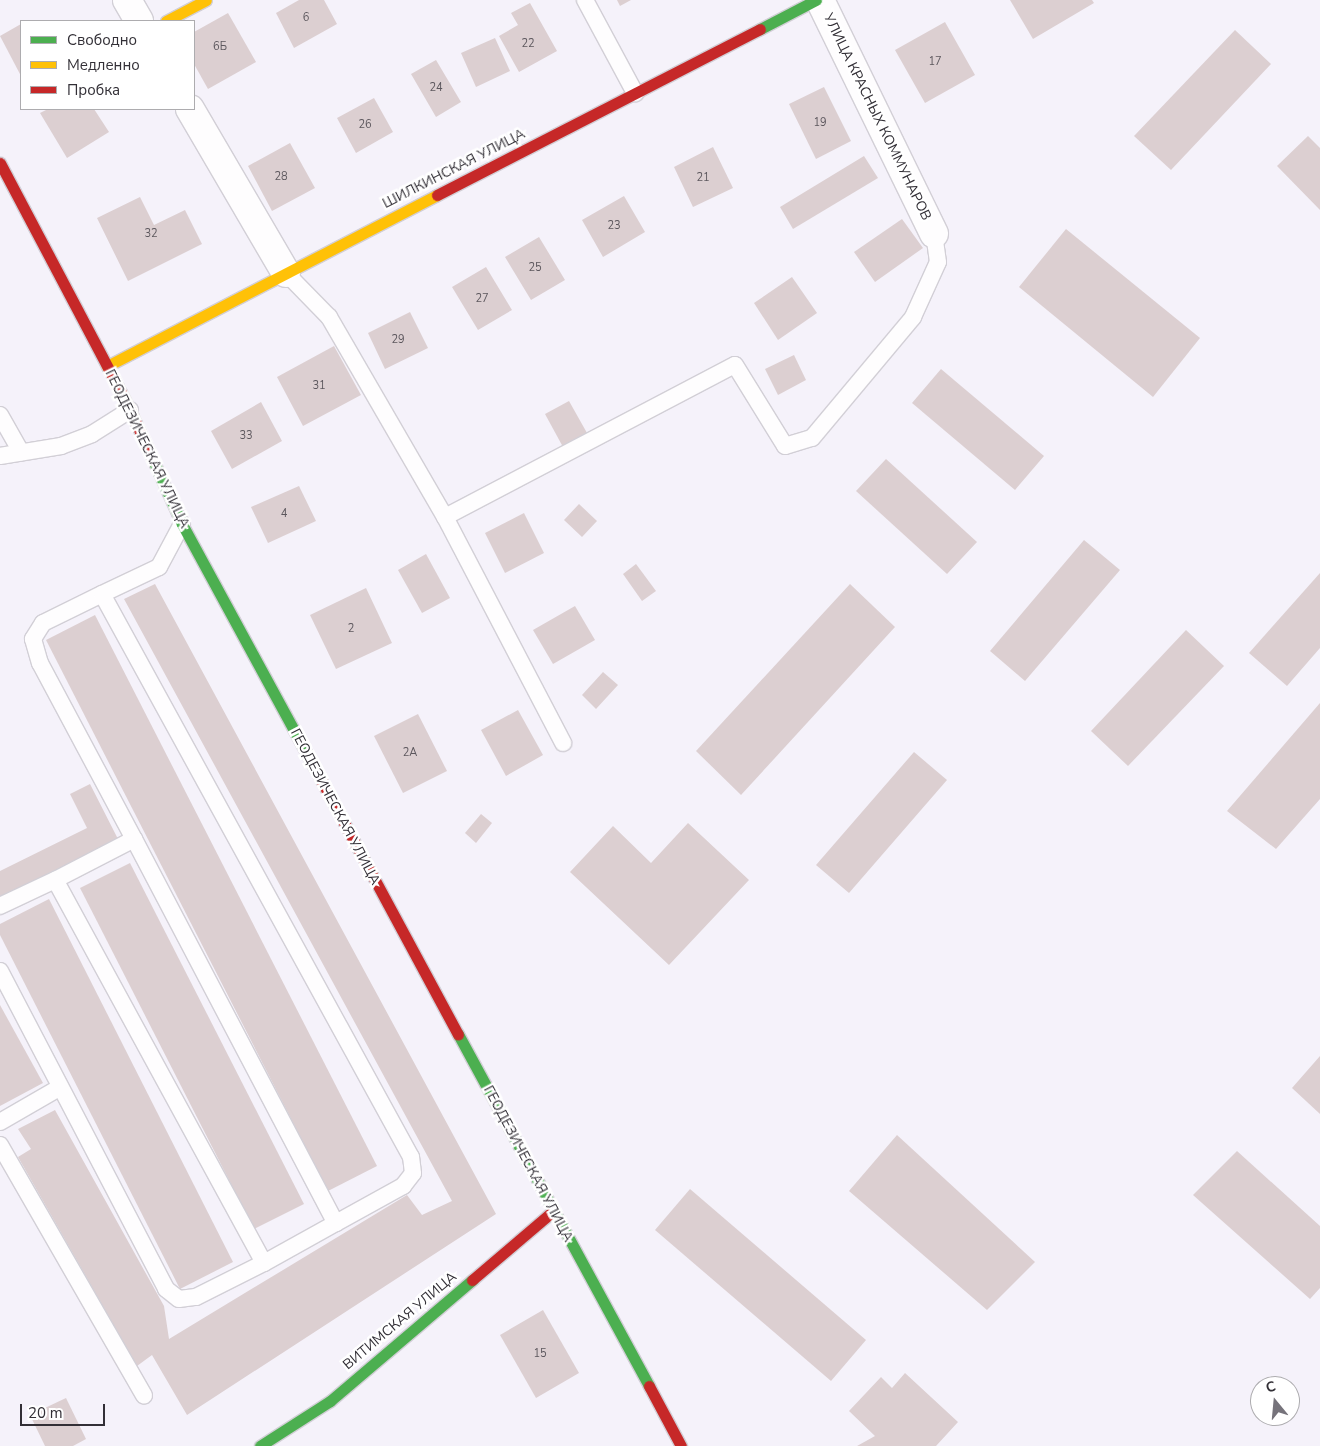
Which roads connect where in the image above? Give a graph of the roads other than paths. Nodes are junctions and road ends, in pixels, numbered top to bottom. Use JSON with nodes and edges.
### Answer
{"nodes":[{"id":1,"x":127,"y":0,"type":"edge"},
{"id":2,"x":206,"y":0,"type":"edge"},
{"id":3,"x":585,"y":0,"type":"edge"},
{"id":4,"x":816,"y":0,"type":"edge"},
{"id":5,"x":820,"y":0,"type":"edge"},
{"id":6,"x":138,"y":20,"type":"edge"},
{"id":7,"x":168,"y":20,"type":"edge"},
{"id":8,"x":635,"y":94,"type":"junction"},
{"id":9,"x":191,"y":110,"type":"edge"},
{"id":10,"x":0,"y":163,"type":"edge"},
{"id":11,"x":934,"y":234,"type":"joint"},
{"id":12,"x":286,"y":273,"type":"junction"},
{"id":13,"x":106,"y":366,"type":"junction"},
{"id":14,"x":130,"y":410,"type":"junction"},
{"id":15,"x":0,"y":415,"type":"edge"},
{"id":16,"x":21,"y":452,"type":"junction"},
{"id":17,"x":0,"y":456,"type":"edge"},
{"id":18,"x":444,"y":518,"type":"junction"},
{"id":19,"x":182,"y":524,"type":"junction"},
{"id":20,"x":102,"y":594,"type":"junction"},
{"id":21,"x":563,"y":743,"type":"dead end"},
{"id":22,"x":134,"y":839,"type":"junction"},
{"id":23,"x":55,"y":880,"type":"junction"},
{"id":24,"x":0,"y":906,"type":"edge"},
{"id":25,"x":0,"y":971,"type":"edge"},
{"id":26,"x":59,"y":1088,"type":"junction"},
{"id":27,"x":0,"y":1122,"type":"edge"},
{"id":28,"x":0,"y":1145,"type":"edge"},
{"id":29,"x":553,"y":1211,"type":"junction"},
{"id":30,"x":336,"y":1223,"type":"junction"},
{"id":31,"x":264,"y":1263,"type":"junction"},
{"id":32,"x":144,"y":1395,"type":"dead end"},
{"id":33,"x":291,"y":1429,"type":"junction"},
{"id":34,"x":260,"y":1446,"type":"edge"},
{"id":35,"x":289,"y":1446,"type":"edge"},
{"id":36,"x":681,"y":1446,"type":"edge"}],
"edges":[{"from":1,"to":6,"type":"street"},
{"from":2,"to":7,"type":"street"},
{"from":3,"to":8,"type":"lane"},
{"from":4,"to":8,"type":"street","name":"ШИЛКИНСКАЯ УЛИЦА"},
{"from":5,"to":11,"type":"street","name":"УЛИЦА КРАСНЫХ КОММУНАРОВ"},
{"from":8,"to":12,"type":"street","name":"ШИЛКИНСКАЯ УЛИЦА"},
{"from":9,"to":12,"type":"street"},
{"from":10,"to":13,"type":"street","name":"ГЕОДЕЗИЧЕСКАЯ УЛИЦА"},
{"from":11,"to":18,"type":"lane"},
{"from":12,"to":13,"type":"street","name":"ШИЛКИНСКАЯ УЛИЦА"},
{"from":12,"to":18,"type":"lane"},
{"from":13,"to":14,"type":"street","name":"ГЕОДЕЗИЧЕСКАЯ УЛИЦА"},
{"from":14,"to":16,"type":"lane"},
{"from":14,"to":19,"type":"street","name":"ГЕОДЕЗИЧЕСКАЯ УЛИЦА"},
{"from":15,"to":16,"type":"lane"},
{"from":16,"to":17,"type":"lane"},
{"from":18,"to":21,"type":"lane"},
{"from":19,"to":20,"type":"lane"},
{"from":19,"to":29,"type":"street","name":"ГЕОДЕЗИЧЕСКАЯ УЛИЦА"},
{"from":20,"to":22,"type":"lane"},
{"from":20,"to":30,"type":"lane"},
{"from":22,"to":23,"type":"lane"},
{"from":22,"to":30,"type":"lane"},
{"from":23,"to":24,"type":"lane"},
{"from":23,"to":31,"type":"lane"},
{"from":25,"to":26,"type":"lane"},
{"from":26,"to":27,"type":"lane"},
{"from":26,"to":31,"type":"lane"},
{"from":28,"to":32,"type":"lane"},
{"from":29,"to":33,"type":"street","name":"ВИТИМСКАЯ УЛИЦА"},
{"from":29,"to":36,"type":"street","name":"ГЕОДЕЗИЧЕСКАЯ УЛИЦА"},
{"from":30,"to":31,"type":"lane"},
{"from":33,"to":34,"type":"street","name":"ВИТИМСКАЯ УЛИЦА"},
{"from":33,"to":35,"type":"lane"}]}
